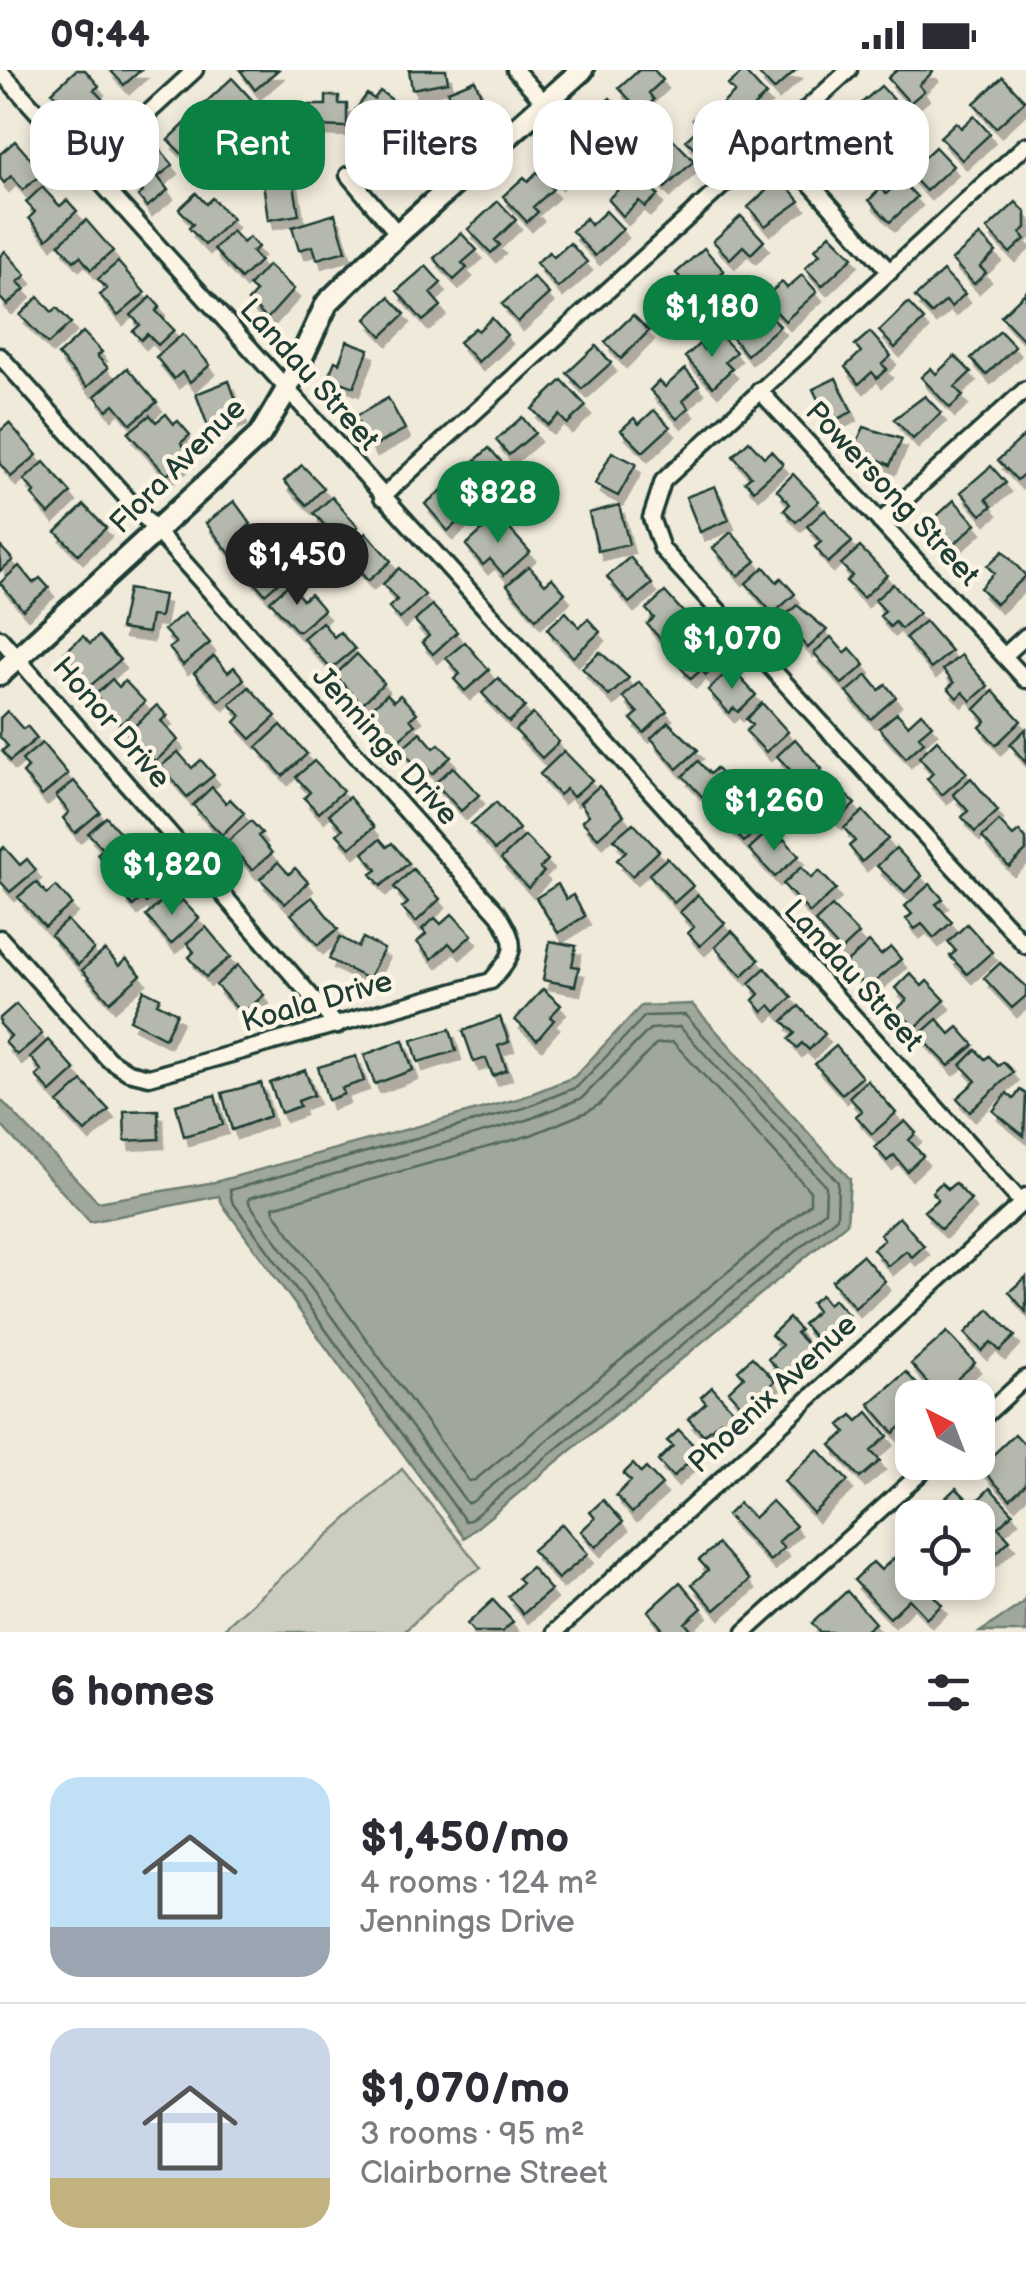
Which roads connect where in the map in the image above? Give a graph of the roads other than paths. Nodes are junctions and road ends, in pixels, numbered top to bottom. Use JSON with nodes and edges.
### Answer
{"nodes":[{"id":1,"x":195,"y":70,"type":"edge"},
{"id":2,"x":515,"y":70,"type":"edge"},
{"id":3,"x":582,"y":70,"type":"edge"},
{"id":4,"x":850,"y":70,"type":"edge"},
{"id":5,"x":0,"y":71,"type":"edge"},
{"id":6,"x":542,"y":100,"type":"edge"},
{"id":7,"x":548,"y":100,"type":"edge"},
{"id":8,"x":818,"y":100,"type":"edge"},
{"id":9,"x":159,"y":103,"type":"edge"},
{"id":10,"x":30,"y":105,"type":"edge"},
{"id":11,"x":533,"y":114,"type":"edge"},
{"id":12,"x":1026,"y":145,"type":"edge"},
{"id":13,"x":106,"y":190,"type":"edge"},
{"id":14,"x":360,"y":190,"type":"edge"},
{"id":15,"x":719,"y":190,"type":"edge"},
{"id":16,"x":816,"y":190,"type":"edge"},
{"id":17,"x":398,"y":234,"type":"junction"},
{"id":18,"x":890,"y":272,"type":"junction"},
{"id":19,"x":0,"y":356,"type":"edge"},
{"id":20,"x":759,"y":390,"type":"junction"},
{"id":21,"x":1026,"y":390,"type":"edge"},
{"id":22,"x":286,"y":392,"type":"junction"},
{"id":23,"x":382,"y":497,"type":"junction"},
{"id":24,"x":880,"y":522,"type":"junction"},
{"id":25,"x":157,"y":532,"type":"junction"},
{"id":26,"x":1026,"y":636,"type":"edge"},
{"id":27,"x":0,"y":638,"type":"edge"},
{"id":28,"x":1004,"y":656,"type":"junction"},
{"id":29,"x":18,"y":658,"type":"junction"},
{"id":30,"x":0,"y":674,"type":"edge"},
{"id":31,"x":1026,"y":680,"type":"edge"},
{"id":32,"x":0,"y":938,"type":"edge"},
{"id":33,"x":1026,"y":946,"type":"edge"},
{"id":34,"x":511,"y":957,"type":"joint"},
{"id":35,"x":337,"y":1026,"type":"junction"},
{"id":36,"x":1024,"y":1199,"type":"edge"},
{"id":37,"x":1026,"y":1378,"type":"edge"},
{"id":38,"x":995,"y":1406,"type":"edge"},
{"id":39,"x":912,"y":1480,"type":"edge"},
{"id":40,"x":556,"y":1632,"type":"edge"},
{"id":41,"x":745,"y":1632,"type":"edge"}],
"edges":[{"from":1,"to":9,"type":"street"},
{"from":2,"to":6,"type":"street"},
{"from":3,"to":7,"type":"street","name":"Flora Avenue"},
{"from":4,"to":8,"type":"street"},
{"from":5,"to":10,"type":"street","name":"Landau Street"},
{"from":11,"to":17,"type":"street","name":"Flora Avenue"},
{"from":12,"to":18,"type":"street"},
{"from":13,"to":22,"type":"street","name":"Landau Street"},
{"from":14,"to":17,"type":"street"},
{"from":15,"to":23,"type":"street"},
{"from":16,"to":18,"type":"street"},
{"from":17,"to":22,"type":"street","name":"Flora Avenue"},
{"from":18,"to":20,"type":"street"},
{"from":19,"to":25,"type":"street","name":"Jennings Drive"},
{"from":20,"to":24,"type":"street","name":"Powersong Street"},
{"from":20,"to":33,"type":"street"},
{"from":21,"to":24,"type":"street"},
{"from":22,"to":23,"type":"street","name":"Landau Street"},
{"from":22,"to":25,"type":"street","name":"Flora Avenue"},
{"from":23,"to":36,"type":"street","name":"Landau Street"},
{"from":24,"to":28,"type":"street","name":"Powersong Street"},
{"from":25,"to":29,"type":"street","name":"Flora Avenue"},
{"from":25,"to":34,"type":"street","name":"Jennings Drive"},
{"from":26,"to":28,"type":"street"},
{"from":27,"to":29,"type":"street","name":"Honor Drive"},
{"from":28,"to":31,"type":"street","name":"Powersong Street"},
{"from":29,"to":30,"type":"street","name":"Flora Avenue"},
{"from":29,"to":35,"type":"street","name":"Honor Drive"},
{"from":32,"to":35,"type":"street","name":"Koala Drive"},
{"from":34,"to":35,"type":"street","name":"Koala Drive"},
{"from":36,"to":40,"type":"street","name":"Phoenix Avenue"},
{"from":37,"to":38,"type":"street"},
{"from":39,"to":41,"type":"street"}]}
